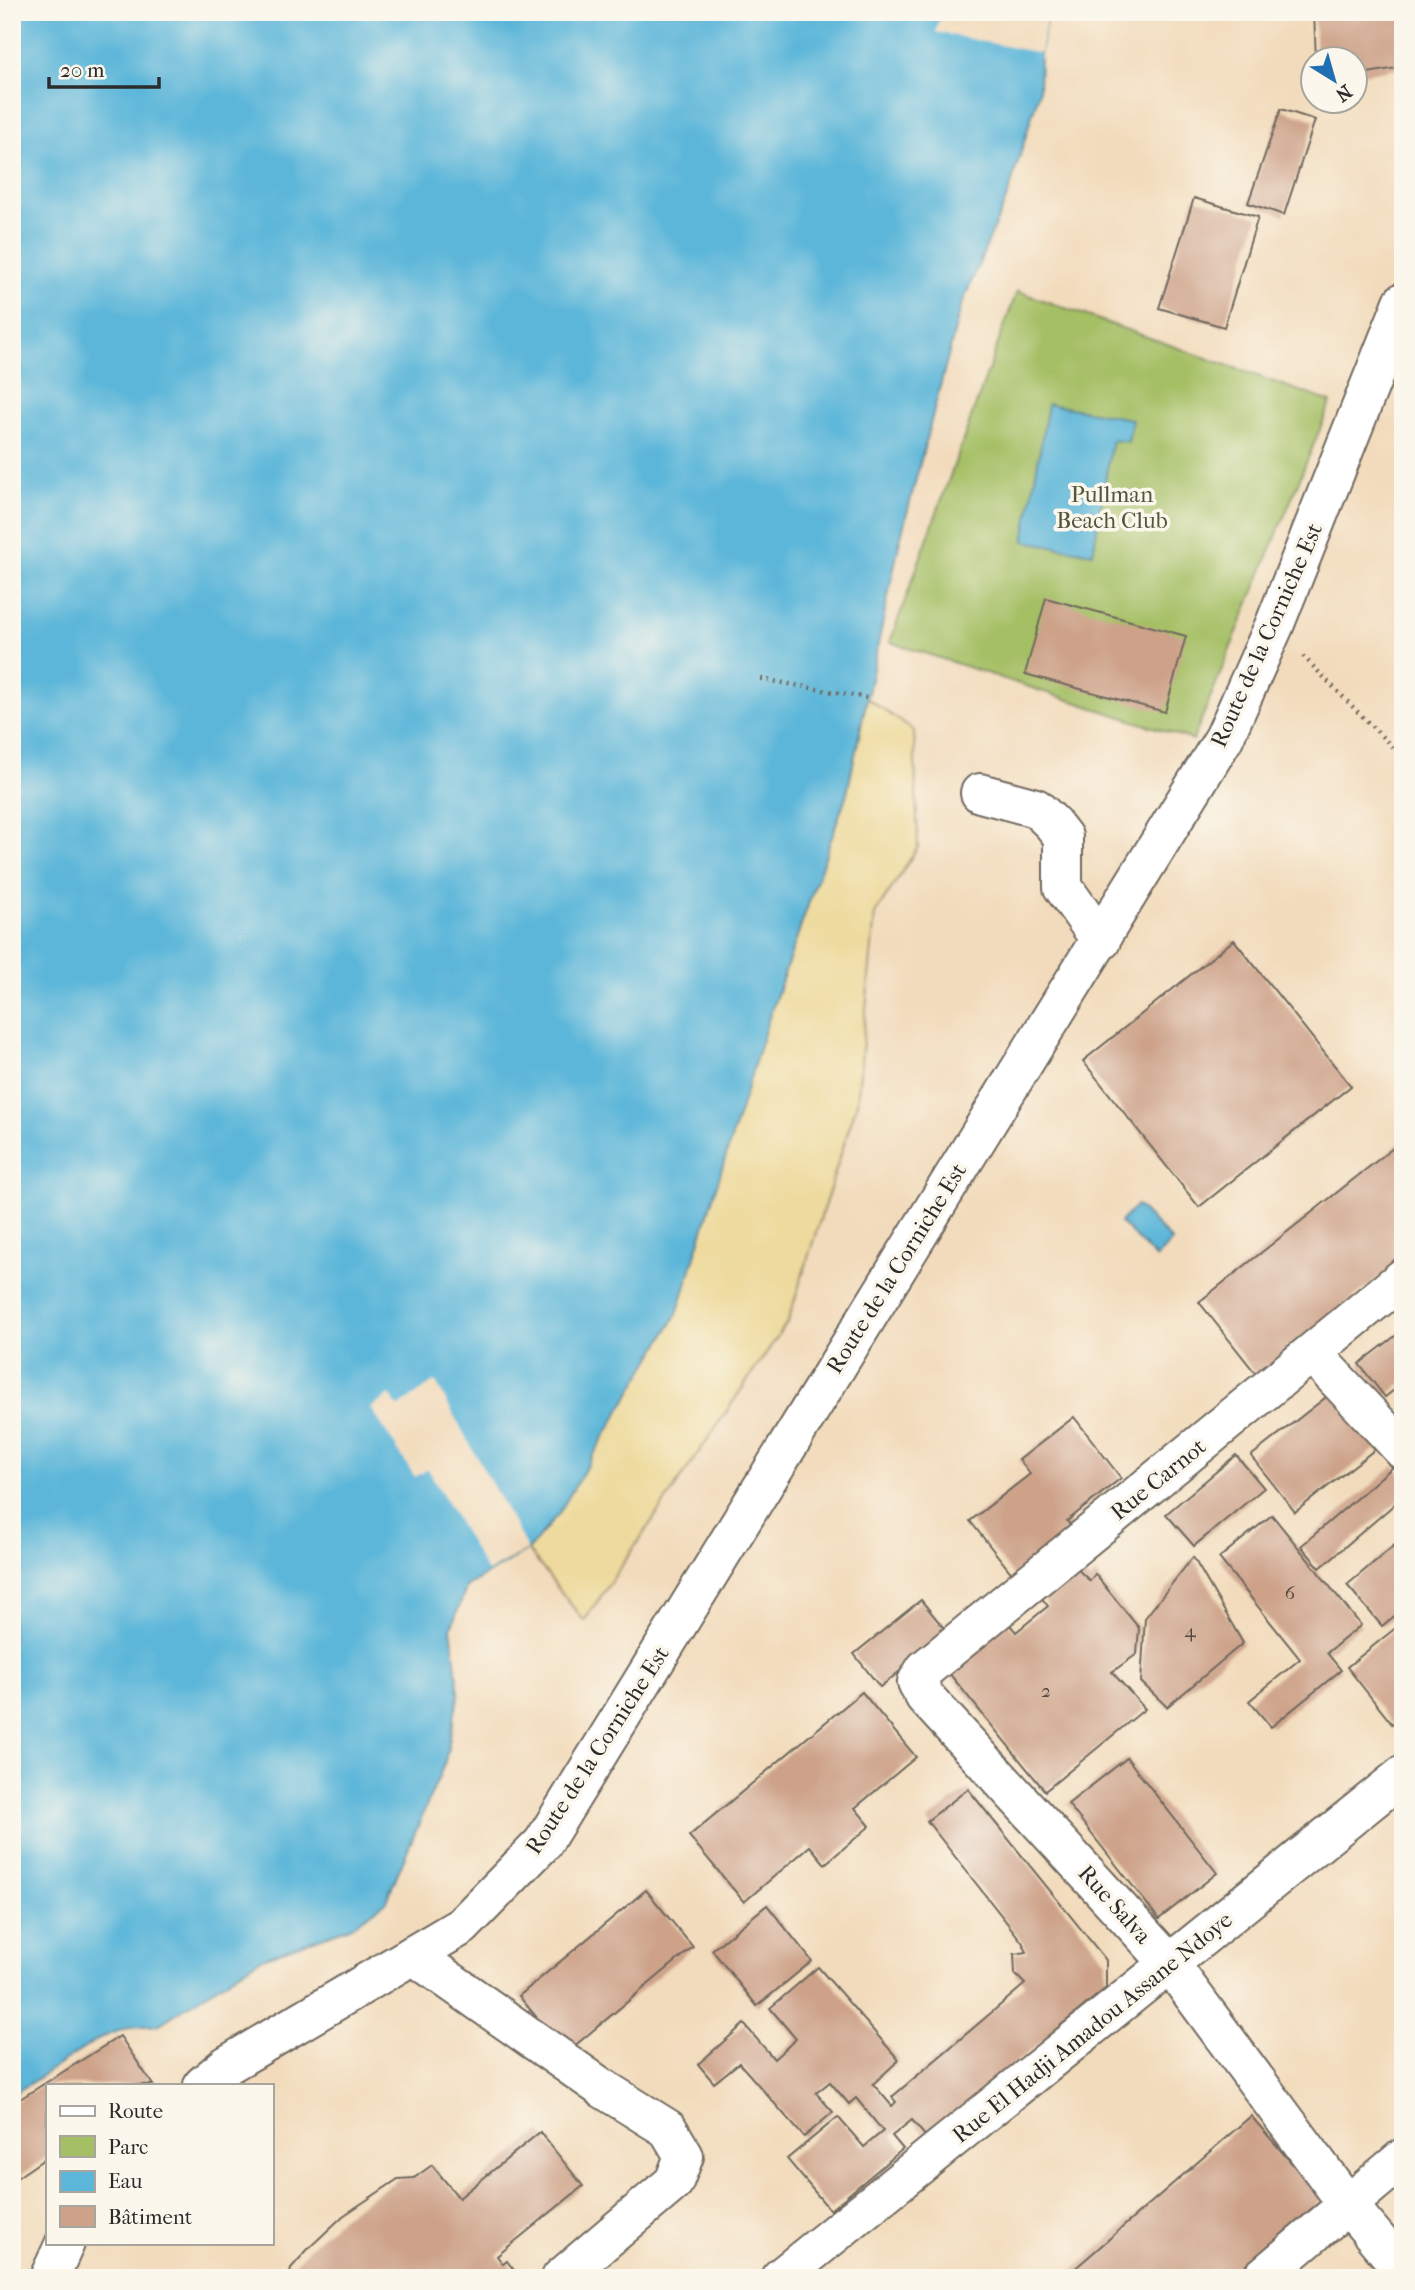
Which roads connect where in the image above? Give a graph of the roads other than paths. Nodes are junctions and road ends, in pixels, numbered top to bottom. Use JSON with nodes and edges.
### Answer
{"nodes":[{"id":1,"x":1403,"y":302,"type":"edge"},
{"id":2,"x":980,"y":793,"type":"dead end"},
{"id":3,"x":1101,"y":941,"type":"junction"},
{"id":4,"x":1403,"y":1278,"type":"edge"},
{"id":5,"x":1312,"y":1353,"type":"junction"},
{"id":6,"x":1403,"y":1450,"type":"edge"},
{"id":7,"x":917,"y":1682,"type":"joint"},
{"id":8,"x":1403,"y":1775,"type":"edge"},
{"id":9,"x":413,"y":1955,"type":"junction"},
{"id":10,"x":1170,"y":1964,"type":"junction"},
{"id":11,"x":204,"y":2084,"type":"edge"},
{"id":12,"x":1403,"y":2158,"type":"edge"},
{"id":13,"x":1348,"y":2205,"type":"junction"},
{"id":14,"x":65,"y":2244,"type":"edge"},
{"id":15,"x":1403,"y":2270,"type":"edge"},
{"id":16,"x":49,"y":2278,"type":"edge"},
{"id":17,"x":561,"y":2278,"type":"edge"},
{"id":18,"x":780,"y":2278,"type":"edge"},
{"id":19,"x":1261,"y":2278,"type":"edge"}],
"edges":[{"from":1,"to":3,"type":"street","name":"Route de la Corniche Est"},
{"from":2,"to":3,"type":"street"},
{"from":3,"to":9,"type":"street","name":"Route de la Corniche Est"},
{"from":4,"to":5,"type":"street","name":"Rue Carnot"},
{"from":5,"to":6,"type":"street"},
{"from":5,"to":7,"type":"street","name":"Rue Carnot"},
{"from":7,"to":10,"type":"street","name":"Rue Salva"},
{"from":8,"to":10,"type":"street","name":"Rue El Hadji Amadou Assane Ndoye"},
{"from":9,"to":11,"type":"street","name":"Route de la Corniche Est"},
{"from":9,"to":17,"type":"street"},
{"from":10,"to":13,"type":"street","name":"Rue Salva"},
{"from":10,"to":18,"type":"street","name":"Rue El Hadji Amadou Assane Ndoye"},
{"from":12,"to":13,"type":"street"},
{"from":13,"to":15,"type":"street","name":"Rue Salva"},
{"from":13,"to":19,"type":"street"},
{"from":14,"to":16,"type":"street"}]}
